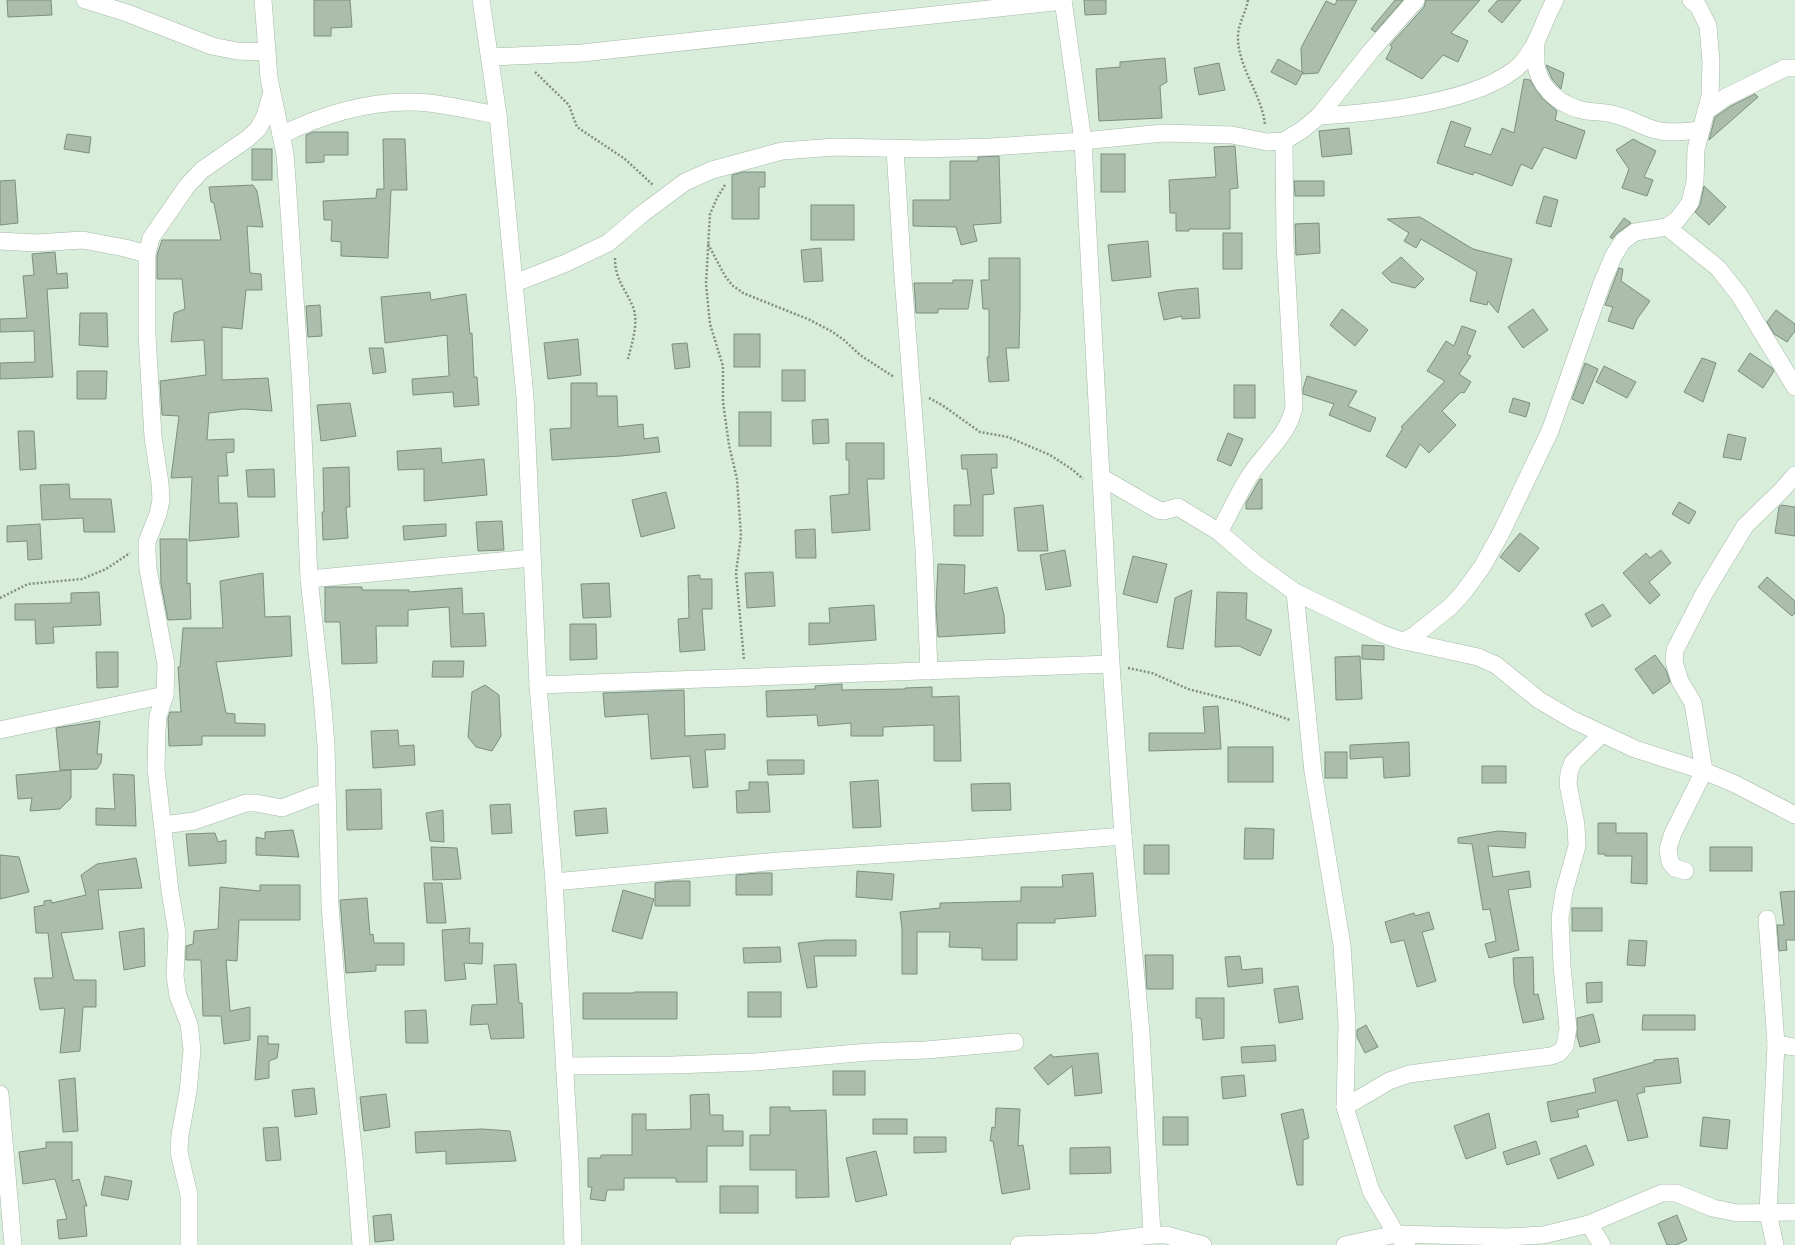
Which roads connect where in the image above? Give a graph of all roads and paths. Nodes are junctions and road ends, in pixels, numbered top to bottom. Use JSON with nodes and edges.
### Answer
{"nodes":[{"id":1,"x":85,"y":0,"type":"edge"},
{"id":2,"x":263,"y":0,"type":"edge"},
{"id":3,"x":481,"y":0,"type":"edge"},
{"id":4,"x":1063,"y":0,"type":"edge"},
{"id":5,"x":1248,"y":0,"type":"edge"},
{"id":6,"x":1416,"y":0,"type":"edge"},
{"id":7,"x":1555,"y":0,"type":"edge"},
{"id":8,"x":1691,"y":0,"type":"edge"},
{"id":9,"x":1536,"y":42,"type":"junction"},
{"id":10,"x":266,"y":52,"type":"junction"},
{"id":11,"x":519,"y":56,"type":"junction"},
{"id":12,"x":490,"y":57,"type":"junction"},
{"id":13,"x":1795,"y":68,"type":"edge"},
{"id":14,"x":272,"y":92,"type":"junction"},
{"id":15,"x":1706,"y":110,"type":"junction"},
{"id":16,"x":498,"y":115,"type":"junction"},
{"id":17,"x":1319,"y":116,"type":"junction"},
{"id":18,"x":1701,"y":130,"type":"junction"},
{"id":19,"x":281,"y":135,"type":"junction"},
{"id":20,"x":1083,"y":141,"type":"junction"},
{"id":21,"x":1275,"y":141,"type":"junction"},
{"id":22,"x":895,"y":148,"type":"junction"},
{"id":23,"x":727,"y":182,"type":"dead end"},
{"id":24,"x":666,"y":196,"type":"junction"},
{"id":25,"x":1667,"y":227,"type":"junction"},
{"id":26,"x":614,"y":238,"type":"junction"},
{"id":27,"x":0,"y":241,"type":"edge"},
{"id":28,"x":708,"y":244,"type":"junction"},
{"id":29,"x":147,"y":254,"type":"junction"},
{"id":30,"x":515,"y":283,"type":"junction"},
{"id":31,"x":628,"y":359,"type":"dead end"},
{"id":32,"x":1795,"y":388,"type":"edge"},
{"id":33,"x":912,"y":391,"type":"junction"},
{"id":34,"x":1795,"y":475,"type":"edge"},
{"id":35,"x":1101,"y":477,"type":"junction"},
{"id":36,"x":1101,"y":496,"type":"junction"},
{"id":37,"x":1219,"y":532,"type":"junction"},
{"id":38,"x":147,"y":551,"type":"junction"},
{"id":39,"x":532,"y":558,"type":"junction"},
{"id":40,"x":309,"y":579,"type":"junction"},
{"id":41,"x":1295,"y":592,"type":"junction"},
{"id":42,"x":0,"y":598,"type":"edge"},
{"id":43,"x":1404,"y":641,"type":"junction"},
{"id":44,"x":1111,"y":664,"type":"junction"},
{"id":45,"x":929,"y":671,"type":"junction"},
{"id":46,"x":745,"y":678,"type":"junction"},
{"id":47,"x":538,"y":685,"type":"junction"},
{"id":48,"x":165,"y":695,"type":"junction"},
{"id":49,"x":1309,"y":728,"type":"junction"},
{"id":50,"x":0,"y":730,"type":"edge"},
{"id":51,"x":1602,"y":734,"type":"junction"},
{"id":52,"x":1704,"y":771,"type":"junction"},
{"id":53,"x":326,"y":793,"type":"junction"},
{"id":54,"x":1795,"y":815,"type":"edge"},
{"id":55,"x":163,"y":825,"type":"junction"},
{"id":56,"x":1123,"y":836,"type":"junction"},
{"id":57,"x":1684,"y":871,"type":"dead end"},
{"id":58,"x":554,"y":882,"type":"junction"},
{"id":59,"x":1767,"y":919,"type":"dead end"},
{"id":60,"x":1015,"y":1042,"type":"dead end"},
{"id":61,"x":1776,"y":1044,"type":"junction"},
{"id":62,"x":1795,"y":1047,"type":"edge"},
{"id":63,"x":565,"y":1066,"type":"junction"},
{"id":64,"x":0,"y":1094,"type":"edge"},
{"id":65,"x":1345,"y":1107,"type":"junction"},
{"id":66,"x":1795,"y":1212,"type":"edge"},
{"id":67,"x":1768,"y":1213,"type":"junction"},
{"id":68,"x":1589,"y":1224,"type":"junction"},
{"id":69,"x":1163,"y":1238,"type":"edge"},
{"id":70,"x":1402,"y":1239,"type":"edge"},
{"id":71,"x":13,"y":1245,"type":"edge"},
{"id":72,"x":190,"y":1245,"type":"edge"},
{"id":73,"x":361,"y":1245,"type":"edge"},
{"id":74,"x":573,"y":1245,"type":"edge"},
{"id":75,"x":1019,"y":1245,"type":"edge"},
{"id":76,"x":1203,"y":1245,"type":"edge"},
{"id":77,"x":1345,"y":1245,"type":"edge"},
{"id":78,"x":1602,"y":1245,"type":"edge"},
{"id":79,"x":1775,"y":1245,"type":"edge"}],
"edges":[{"from":1,"to":10,"type":"street"},
{"from":2,"to":10,"type":"street"},
{"from":3,"to":12,"type":"street"},
{"from":4,"to":11,"type":"street"},
{"from":4,"to":20,"type":"street"},
{"from":5,"to":21,"type":"path"},
{"from":6,"to":17,"type":"street"},
{"from":7,"to":9,"type":"street"},
{"from":8,"to":15,"type":"street"},
{"from":9,"to":17,"type":"street"},
{"from":9,"to":18,"type":"street"},
{"from":10,"to":14,"type":"street"},
{"from":11,"to":12,"type":"street"},
{"from":11,"to":24,"type":"path"},
{"from":12,"to":16,"type":"street"},
{"from":13,"to":15,"type":"street"},
{"from":14,"to":19,"type":"street"},
{"from":14,"to":29,"type":"street"},
{"from":15,"to":18,"type":"street"},
{"from":16,"to":19,"type":"street"},
{"from":16,"to":30,"type":"street"},
{"from":17,"to":21,"type":"street"},
{"from":18,"to":25,"type":"street"},
{"from":19,"to":40,"type":"street"},
{"from":20,"to":21,"type":"street"},
{"from":20,"to":22,"type":"street"},
{"from":20,"to":35,"type":"street"},
{"from":21,"to":37,"type":"street"},
{"from":22,"to":24,"type":"street"},
{"from":22,"to":33,"type":"street"},
{"from":23,"to":28,"type":"path"},
{"from":24,"to":26,"type":"street"},
{"from":25,"to":32,"type":"street"},
{"from":25,"to":43,"type":"street"},
{"from":26,"to":30,"type":"street"},
{"from":26,"to":31,"type":"path"},
{"from":27,"to":29,"type":"street"},
{"from":28,"to":33,"type":"path"},
{"from":28,"to":46,"type":"path"},
{"from":29,"to":38,"type":"street"},
{"from":30,"to":39,"type":"street"},
{"from":33,"to":36,"type":"path"},
{"from":33,"to":45,"type":"street"},
{"from":34,"to":52,"type":"street"},
{"from":35,"to":36,"type":"street"},
{"from":35,"to":37,"type":"street"},
{"from":36,"to":44,"type":"street"},
{"from":37,"to":41,"type":"street"},
{"from":38,"to":42,"type":"path"},
{"from":38,"to":48,"type":"street"},
{"from":39,"to":40,"type":"street"},
{"from":39,"to":47,"type":"street"},
{"from":40,"to":53,"type":"street"},
{"from":41,"to":43,"type":"street"},
{"from":41,"to":49,"type":"street"},
{"from":43,"to":51,"type":"street"},
{"from":44,"to":45,"type":"street"},
{"from":44,"to":49,"type":"path"},
{"from":44,"to":56,"type":"street"},
{"from":45,"to":46,"type":"street"},
{"from":46,"to":47,"type":"street"},
{"from":47,"to":58,"type":"street"},
{"from":48,"to":50,"type":"street"},
{"from":48,"to":55,"type":"street"},
{"from":49,"to":65,"type":"street"},
{"from":51,"to":52,"type":"street"},
{"from":51,"to":65,"type":"street"},
{"from":52,"to":54,"type":"street"},
{"from":52,"to":57,"type":"street"},
{"from":53,"to":55,"type":"street"},
{"from":53,"to":73,"type":"street"},
{"from":55,"to":72,"type":"street"},
{"from":56,"to":58,"type":"street"},
{"from":56,"to":69,"type":"street"},
{"from":58,"to":63,"type":"street"},
{"from":59,"to":61,"type":"street"},
{"from":60,"to":63,"type":"street"},
{"from":61,"to":62,"type":"street"},
{"from":61,"to":67,"type":"street"},
{"from":63,"to":74,"type":"street"},
{"from":64,"to":71,"type":"street"},
{"from":65,"to":70,"type":"street"},
{"from":66,"to":67,"type":"street"},
{"from":67,"to":68,"type":"street"},
{"from":67,"to":79,"type":"street"},
{"from":68,"to":70,"type":"street"},
{"from":68,"to":78,"type":"street"},
{"from":69,"to":75,"type":"street"},
{"from":69,"to":76,"type":"street"},
{"from":70,"to":77,"type":"street"}]}
